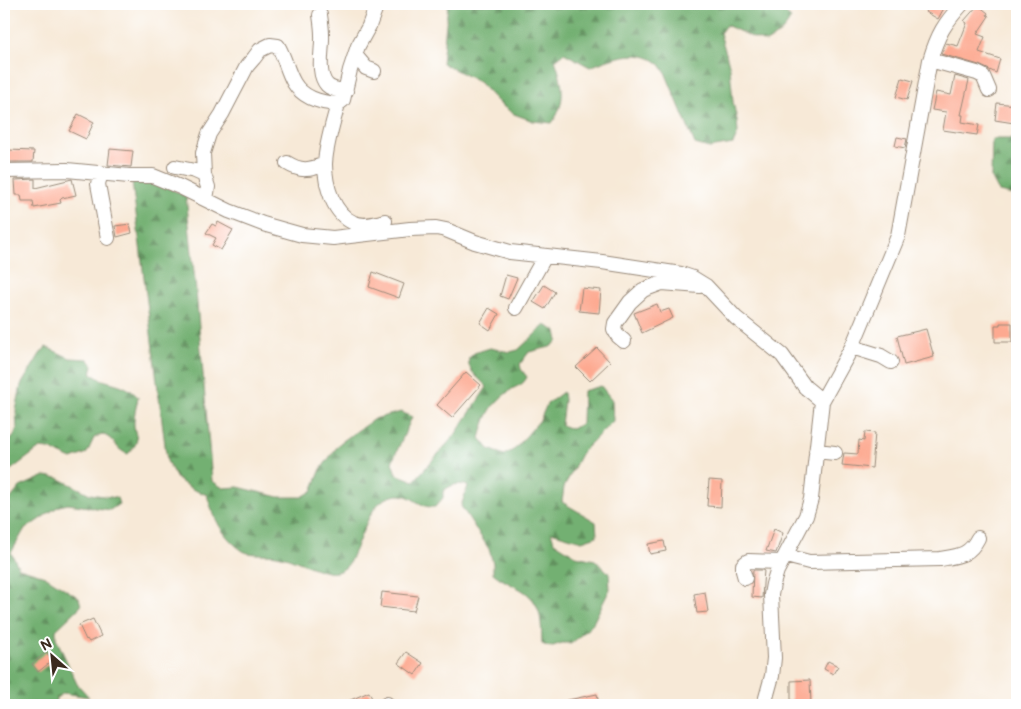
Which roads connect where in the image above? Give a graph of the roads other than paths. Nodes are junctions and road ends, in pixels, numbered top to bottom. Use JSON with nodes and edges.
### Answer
{"nodes":[{"id":1,"x":377,"y":4,"type":"edge"},
{"id":2,"x":962,"y":4,"type":"edge"},
{"id":3,"x":320,"y":15,"type":"dead end"},
{"id":4,"x":355,"y":55,"type":"junction"},
{"id":5,"x":930,"y":60,"type":"junction"},
{"id":6,"x":374,"y":71,"type":"dead end"},
{"id":7,"x":346,"y":90,"type":"junction"},
{"id":8,"x":989,"y":90,"type":"dead end"},
{"id":9,"x":338,"y":104,"type":"junction"},
{"id":10,"x":287,"y":163,"type":"dead end"},
{"id":11,"x":325,"y":164,"type":"junction"},
{"id":12,"x":175,"y":167,"type":"dead end"},
{"id":13,"x":4,"y":171,"type":"edge"},
{"id":14,"x":101,"y":173,"type":"junction"},
{"id":15,"x":204,"y":175,"type":"junction"},
{"id":16,"x":206,"y":199,"type":"junction"},
{"id":17,"x":385,"y":221,"type":"dead end"},
{"id":18,"x":108,"y":238,"type":"dead end"},
{"id":19,"x":545,"y":256,"type":"junction"},
{"id":20,"x":706,"y":286,"type":"junction"},
{"id":21,"x":516,"y":308,"type":"dead end"},
{"id":22,"x":624,"y":341,"type":"dead end"},
{"id":23,"x":852,"y":347,"type":"junction"},
{"id":24,"x":891,"y":362,"type":"dead end"},
{"id":25,"x":822,"y":401,"type":"junction"},
{"id":26,"x":816,"y":451,"type":"junction"},
{"id":27,"x":835,"y":452,"type":"dead end"},
{"id":28,"x":978,"y":538,"type":"dead end"},
{"id":29,"x":784,"y":559,"type":"junction"},
{"id":30,"x":745,"y":578,"type":"dead end"},
{"id":31,"x":764,"y":705,"type":"edge"}],
"edges":[{"from":1,"to":4,"type":"street"},
{"from":2,"to":5,"type":"street"},
{"from":3,"to":7,"type":"street"},
{"from":4,"to":6,"type":"street"},
{"from":4,"to":7,"type":"street"},
{"from":5,"to":8,"type":"street"},
{"from":5,"to":23,"type":"street"},
{"from":7,"to":9,"type":"street"},
{"from":9,"to":11,"type":"street"},
{"from":9,"to":15,"type":"street"},
{"from":10,"to":11,"type":"street"},
{"from":11,"to":17,"type":"street"},
{"from":12,"to":15,"type":"street"},
{"from":13,"to":14,"type":"street"},
{"from":14,"to":16,"type":"street"},
{"from":14,"to":18,"type":"street"},
{"from":15,"to":16,"type":"street"},
{"from":16,"to":19,"type":"street"},
{"from":19,"to":20,"type":"street"},
{"from":19,"to":21,"type":"street"},
{"from":20,"to":22,"type":"street"},
{"from":20,"to":25,"type":"street"},
{"from":23,"to":24,"type":"street"},
{"from":23,"to":25,"type":"street"},
{"from":25,"to":26,"type":"street"},
{"from":26,"to":27,"type":"street"},
{"from":26,"to":29,"type":"street"},
{"from":28,"to":29,"type":"street"},
{"from":29,"to":30,"type":"street"},
{"from":29,"to":31,"type":"street"}]}
